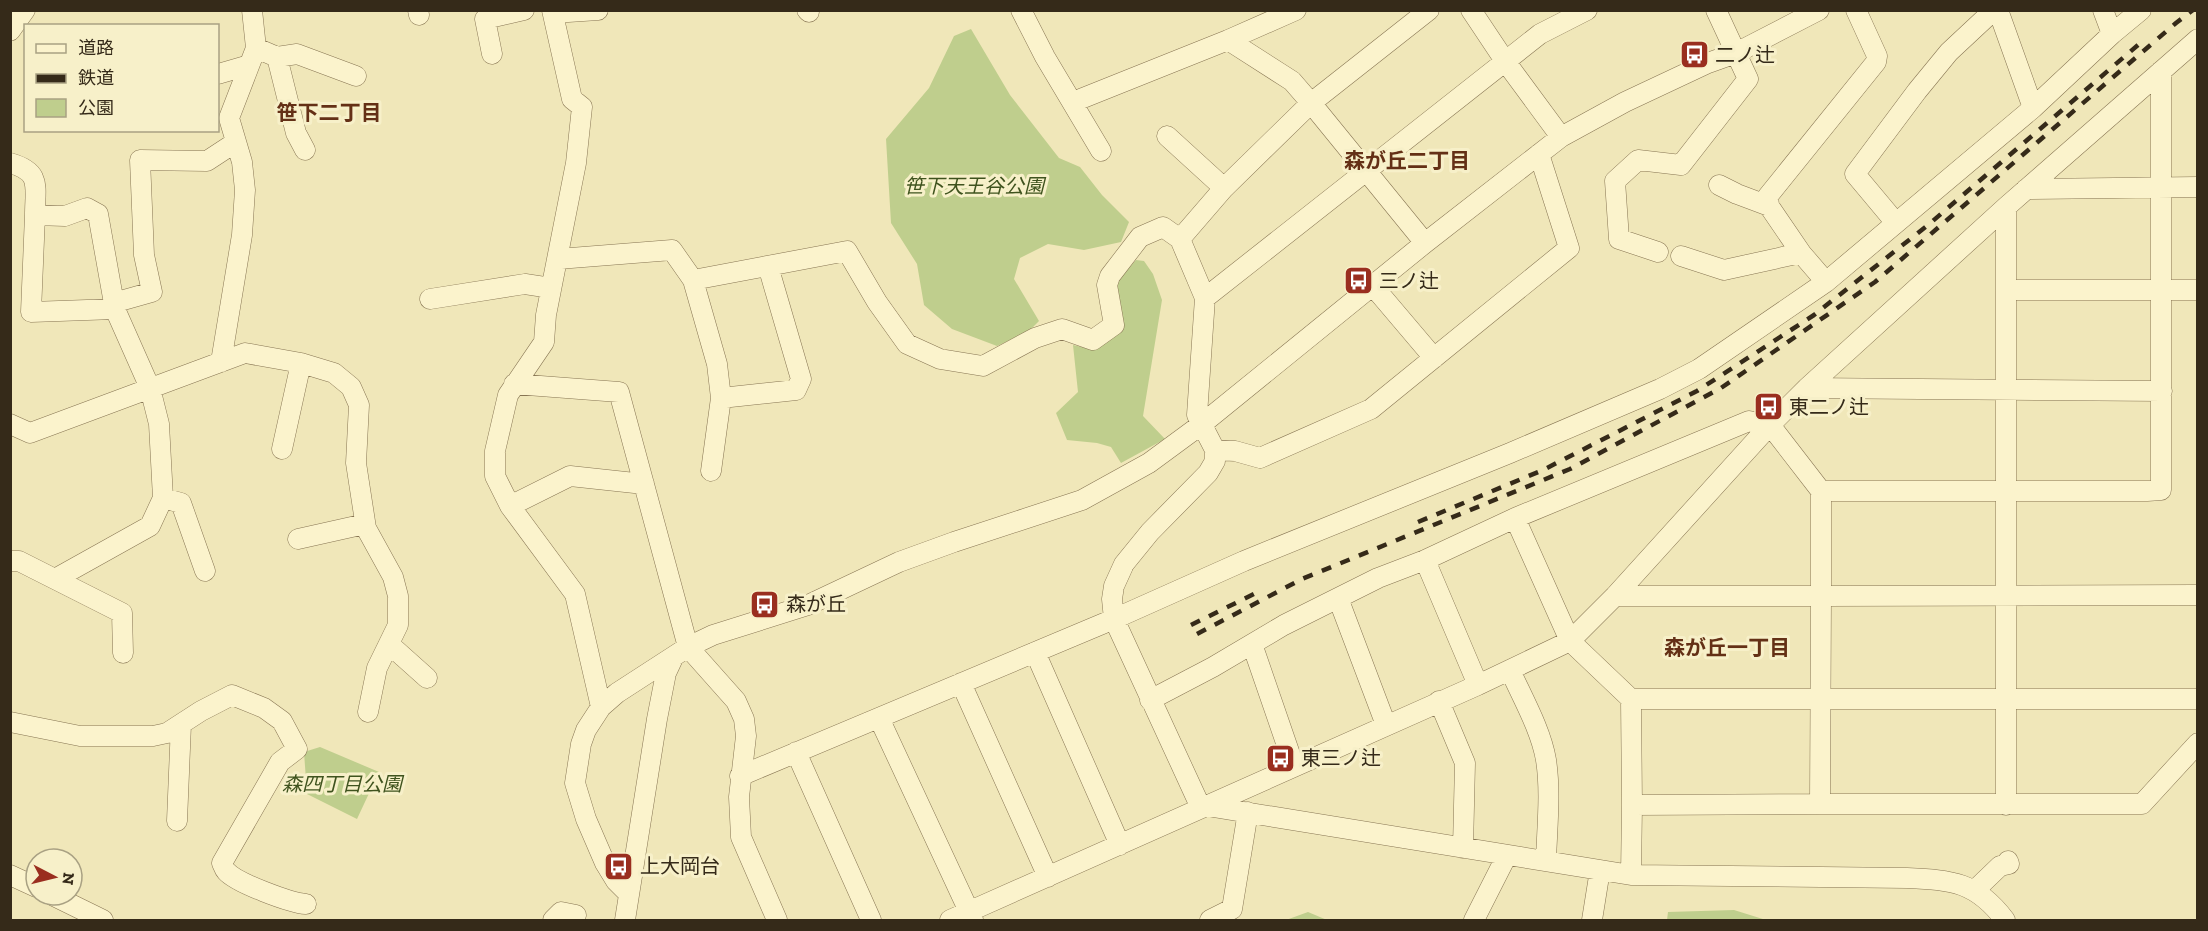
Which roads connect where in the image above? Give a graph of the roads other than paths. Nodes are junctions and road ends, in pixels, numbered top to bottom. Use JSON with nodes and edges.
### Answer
{"nodes":[{"id":1,"x":25,"y":10,"type":"edge"},
{"id":2,"x":252,"y":10,"type":"edge"},
{"id":3,"x":524,"y":10,"type":"edge"},
{"id":4,"x":598,"y":10,"type":"edge"},
{"id":5,"x":1021,"y":10,"type":"edge"},
{"id":6,"x":1430,"y":10,"type":"edge"},
{"id":7,"x":1471,"y":10,"type":"edge"},
{"id":8,"x":1587,"y":10,"type":"edge"},
{"id":9,"x":1716,"y":10,"type":"edge"},
{"id":10,"x":1819,"y":10,"type":"edge"},
{"id":11,"x":1856,"y":10,"type":"edge"},
{"id":12,"x":1996,"y":10,"type":"edge"},
{"id":13,"x":2103,"y":10,"type":"edge"},
{"id":14,"x":2141,"y":10,"type":"edge"},
{"id":15,"x":1296,"y":11,"type":"edge"},
{"id":16,"x":553,"y":12,"type":"edge"},
{"id":17,"x":10,"y":31,"type":"edge"},
{"id":18,"x":2112,"y":34,"type":"junction"},
{"id":19,"x":2198,"y":39,"type":"edge"},
{"id":20,"x":1228,"y":40,"type":"junction"},
{"id":21,"x":1736,"y":53,"type":"junction"},
{"id":22,"x":492,"y":54,"type":"dead end"},
{"id":23,"x":252,"y":57,"type":"junction"},
{"id":24,"x":277,"y":57,"type":"junction"},
{"id":25,"x":1505,"y":61,"type":"junction"},
{"id":26,"x":2161,"y":70,"type":"junction"},
{"id":27,"x":219,"y":74,"type":"edge"},
{"id":28,"x":356,"y":76,"type":"dead end"},
{"id":29,"x":1073,"y":102,"type":"junction"},
{"id":30,"x":1311,"y":103,"type":"junction"},
{"id":31,"x":2033,"y":108,"type":"junction"},
{"id":32,"x":1167,"y":136,"type":"dead end"},
{"id":33,"x":1560,"y":136,"type":"junction"},
{"id":34,"x":236,"y":142,"type":"junction"},
{"id":35,"x":305,"y":150,"type":"dead end"},
{"id":36,"x":1101,"y":151,"type":"dead end"},
{"id":37,"x":1539,"y":154,"type":"junction"},
{"id":38,"x":10,"y":163,"type":"edge"},
{"id":39,"x":1366,"y":172,"type":"junction"},
{"id":40,"x":1719,"y":185,"type":"dead end"},
{"id":41,"x":2161,"y":187,"type":"junction"},
{"id":42,"x":1224,"y":188,"type":"junction"},
{"id":43,"x":2198,"y":188,"type":"edge"},
{"id":44,"x":2026,"y":189,"type":"junction"},
{"id":45,"x":1768,"y":206,"type":"junction"},
{"id":46,"x":2006,"y":207,"type":"junction"},
{"id":47,"x":35,"y":214,"type":"junction"},
{"id":48,"x":1896,"y":223,"type":"junction"},
{"id":49,"x":1179,"y":239,"type":"junction"},
{"id":50,"x":1425,"y":243,"type":"junction"},
{"id":51,"x":1658,"y":252,"type":"dead end"},
{"id":52,"x":1801,"y":253,"type":"junction"},
{"id":53,"x":1681,"y":256,"type":"dead end"},
{"id":54,"x":558,"y":259,"type":"junction"},
{"id":55,"x":768,"y":266,"type":"junction"},
{"id":56,"x":693,"y":280,"type":"junction"},
{"id":57,"x":1826,"y":282,"type":"junction"},
{"id":58,"x":1373,"y":286,"type":"junction"},
{"id":59,"x":551,"y":288,"type":"junction"},
{"id":60,"x":2006,"y":290,"type":"junction"},
{"id":61,"x":2161,"y":290,"type":"junction"},
{"id":62,"x":2198,"y":290,"type":"edge"},
{"id":63,"x":1205,"y":298,"type":"junction"},
{"id":64,"x":430,"y":299,"type":"dead end"},
{"id":65,"x":114,"y":306,"type":"junction"},
{"id":66,"x":1434,"y":358,"type":"junction"},
{"id":67,"x":221,"y":362,"type":"junction"},
{"id":68,"x":301,"y":363,"type":"junction"},
{"id":69,"x":514,"y":384,"type":"junction"},
{"id":70,"x":150,"y":387,"type":"junction"},
{"id":71,"x":1807,"y":388,"type":"junction"},
{"id":72,"x":2006,"y":389,"type":"junction"},
{"id":73,"x":2162,"y":391,"type":"junction"},
{"id":74,"x":721,"y":398,"type":"junction"},
{"id":75,"x":10,"y":424,"type":"edge"},
{"id":76,"x":1202,"y":424,"type":"junction"},
{"id":77,"x":1770,"y":424,"type":"junction"},
{"id":78,"x":282,"y":449,"type":"dead end"},
{"id":79,"x":1215,"y":450,"type":"junction"},
{"id":80,"x":711,"y":471,"type":"dead end"},
{"id":81,"x":644,"y":484,"type":"junction"},
{"id":82,"x":1821,"y":491,"type":"junction"},
{"id":83,"x":2006,"y":492,"type":"junction"},
{"id":84,"x":163,"y":498,"type":"junction"},
{"id":85,"x":510,"y":506,"type":"junction"},
{"id":86,"x":1515,"y":518,"type":"junction"},
{"id":87,"x":365,"y":524,"type":"junction"},
{"id":88,"x":298,"y":539,"type":"dead end"},
{"id":89,"x":1425,"y":560,"type":"junction"},
{"id":90,"x":15,"y":561,"type":"edge"},
{"id":91,"x":205,"y":571,"type":"dead end"},
{"id":92,"x":55,"y":579,"type":"junction"},
{"id":93,"x":1615,"y":596,"type":"junction"},
{"id":94,"x":1821,"y":596,"type":"junction"},
{"id":95,"x":2006,"y":596,"type":"junction"},
{"id":96,"x":2198,"y":596,"type":"edge"},
{"id":97,"x":1338,"y":598,"type":"junction"},
{"id":98,"x":1114,"y":619,"type":"junction"},
{"id":99,"x":1570,"y":641,"type":"junction"},
{"id":100,"x":389,"y":644,"type":"junction"},
{"id":101,"x":1252,"y":644,"type":"junction"},
{"id":102,"x":680,"y":652,"type":"junction"},
{"id":103,"x":1035,"y":652,"type":"junction"},
{"id":104,"x":123,"y":653,"type":"dead end"},
{"id":105,"x":1509,"y":670,"type":"junction"},
{"id":106,"x":427,"y":678,"type":"dead end"},
{"id":107,"x":961,"y":683,"type":"junction"},
{"id":108,"x":1478,"y":685,"type":"junction"},
{"id":109,"x":1631,"y":699,"type":"junction"},
{"id":110,"x":1820,"y":699,"type":"junction"},
{"id":111,"x":2198,"y":699,"type":"edge"},
{"id":112,"x":1150,"y":700,"type":"junction"},
{"id":113,"x":2006,"y":700,"type":"junction"},
{"id":114,"x":1439,"y":701,"type":"junction"},
{"id":115,"x":601,"y":707,"type":"junction"},
{"id":116,"x":368,"y":712,"type":"dead end"},
{"id":117,"x":879,"y":718,"type":"junction"},
{"id":118,"x":10,"y":722,"type":"edge"},
{"id":119,"x":181,"y":724,"type":"junction"},
{"id":120,"x":1386,"y":725,"type":"junction"},
{"id":121,"x":2198,"y":743,"type":"edge"},
{"id":122,"x":796,"y":752,"type":"junction"},
{"id":123,"x":1294,"y":766,"type":"junction"},
{"id":124,"x":740,"y":776,"type":"junction"},
{"id":125,"x":1820,"y":804,"type":"junction"},
{"id":126,"x":1632,"y":805,"type":"junction"},
{"id":127,"x":2006,"y":805,"type":"junction"},
{"id":128,"x":1204,"y":807,"type":"junction"},
{"id":129,"x":1248,"y":812,"type":"junction"},
{"id":130,"x":177,"y":821,"type":"dead end"},
{"id":131,"x":1120,"y":845,"type":"junction"},
{"id":132,"x":1463,"y":848,"type":"junction"},
{"id":133,"x":1507,"y":855,"type":"junction"},
{"id":134,"x":1546,"y":861,"type":"junction"},
{"id":135,"x":2008,"y":861,"type":"dead end"},
{"id":136,"x":1600,"y":870,"type":"junction"},
{"id":137,"x":10,"y":875,"type":"edge"},
{"id":138,"x":1631,"y":875,"type":"junction"},
{"id":139,"x":1048,"y":877,"type":"junction"},
{"id":140,"x":24,"y":881,"type":"edge"},
{"id":141,"x":1975,"y":890,"type":"junction"},
{"id":142,"x":628,"y":893,"type":"junction"},
{"id":143,"x":306,"y":904,"type":"dead end"},
{"id":144,"x":76,"y":907,"type":"edge"},
{"id":145,"x":576,"y":915,"type":"dead end"},
{"id":146,"x":971,"y":916,"type":"edge"},
{"id":147,"x":104,"y":921,"type":"edge"},
{"id":148,"x":553,"y":921,"type":"edge"},
{"id":149,"x":625,"y":921,"type":"edge"},
{"id":150,"x":777,"y":921,"type":"edge"},
{"id":151,"x":872,"y":921,"type":"edge"},
{"id":152,"x":950,"y":921,"type":"edge"},
{"id":153,"x":1210,"y":921,"type":"edge"},
{"id":154,"x":1474,"y":921,"type":"edge"},
{"id":155,"x":1592,"y":921,"type":"edge"},
{"id":156,"x":2005,"y":921,"type":"edge"}],
"edges":[{"from":1,"to":17,"type":"street"},
{"from":2,"to":23,"type":"street"},
{"from":3,"to":22,"type":"street"},
{"from":4,"to":16,"type":"street"},
{"from":5,"to":29,"type":"street"},
{"from":6,"to":30,"type":"street"},
{"from":7,"to":25,"type":"street"},
{"from":8,"to":25,"type":"street"},
{"from":9,"to":21,"type":"street"},
{"from":10,"to":21,"type":"street"},
{"from":11,"to":45,"type":"street"},
{"from":12,"to":31,"type":"street"},
{"from":12,"to":48,"type":"street"},
{"from":13,"to":18,"type":"street"},
{"from":14,"to":18,"type":"street"},
{"from":15,"to":20,"type":"street"},
{"from":16,"to":54,"type":"street"},
{"from":18,"to":31,"type":"street"},
{"from":19,"to":26,"type":"street"},
{"from":20,"to":29,"type":"street"},
{"from":20,"to":30,"type":"street"},
{"from":21,"to":33,"type":"street"},
{"from":21,"to":51,"type":"street"},
{"from":23,"to":24,"type":"street"},
{"from":23,"to":27,"type":"street"},
{"from":23,"to":34,"type":"street"},
{"from":24,"to":28,"type":"street"},
{"from":24,"to":35,"type":"street"},
{"from":25,"to":33,"type":"street"},
{"from":25,"to":39,"type":"street"},
{"from":26,"to":41,"type":"street"},
{"from":26,"to":44,"type":"street"},
{"from":29,"to":36,"type":"street"},
{"from":30,"to":39,"type":"street"},
{"from":30,"to":42,"type":"street"},
{"from":31,"to":48,"type":"street"},
{"from":32,"to":42,"type":"street"},
{"from":33,"to":37,"type":"street"},
{"from":34,"to":65,"type":"street"},
{"from":34,"to":67,"type":"street"},
{"from":37,"to":50,"type":"street"},
{"from":37,"to":66,"type":"street"},
{"from":38,"to":47,"type":"street"},
{"from":39,"to":50,"type":"street"},
{"from":39,"to":63,"type":"street"},
{"from":40,"to":45,"type":"street"},
{"from":41,"to":43,"type":"street"},
{"from":41,"to":44,"type":"street"},
{"from":41,"to":61,"type":"street"},
{"from":42,"to":49,"type":"street"},
{"from":44,"to":46,"type":"street"},
{"from":45,"to":52,"type":"street"},
{"from":46,"to":60,"type":"street"},
{"from":46,"to":71,"type":"street"},
{"from":47,"to":65,"type":"street"},
{"from":47,"to":65,"type":"street"},
{"from":48,"to":57,"type":"street"},
{"from":49,"to":55,"type":"street"},
{"from":49,"to":63,"type":"street"},
{"from":50,"to":58,"type":"street"},
{"from":52,"to":53,"type":"street"},
{"from":52,"to":57,"type":"street"},
{"from":54,"to":56,"type":"street"},
{"from":54,"to":59,"type":"street"},
{"from":55,"to":56,"type":"street"},
{"from":55,"to":74,"type":"street"},
{"from":56,"to":74,"type":"street"},
{"from":57,"to":98,"type":"street"},
{"from":58,"to":66,"type":"street"},
{"from":58,"to":76,"type":"street"},
{"from":59,"to":64,"type":"street"},
{"from":59,"to":69,"type":"street"},
{"from":60,"to":61,"type":"street"},
{"from":60,"to":72,"type":"street"},
{"from":61,"to":62,"type":"street"},
{"from":61,"to":73,"type":"street"},
{"from":63,"to":76,"type":"street"},
{"from":65,"to":70,"type":"street"},
{"from":66,"to":79,"type":"street"},
{"from":67,"to":68,"type":"street"},
{"from":67,"to":70,"type":"street"},
{"from":68,"to":78,"type":"street"},
{"from":68,"to":87,"type":"street"},
{"from":69,"to":81,"type":"street"},
{"from":69,"to":85,"type":"street"},
{"from":70,"to":75,"type":"street"},
{"from":70,"to":84,"type":"street"},
{"from":71,"to":72,"type":"street"},
{"from":71,"to":77,"type":"street"},
{"from":72,"to":73,"type":"street"},
{"from":72,"to":83,"type":"street"},
{"from":73,"to":83,"type":"street"},
{"from":74,"to":80,"type":"street"},
{"from":76,"to":79,"type":"street"},
{"from":76,"to":102,"type":"street"},
{"from":77,"to":82,"type":"street"},
{"from":77,"to":86,"type":"street"},
{"from":77,"to":93,"type":"street"},
{"from":79,"to":98,"type":"street"},
{"from":81,"to":85,"type":"street"},
{"from":81,"to":102,"type":"street"},
{"from":82,"to":83,"type":"street"},
{"from":82,"to":94,"type":"street"},
{"from":83,"to":95,"type":"street"},
{"from":84,"to":91,"type":"street"},
{"from":84,"to":92,"type":"street"},
{"from":85,"to":115,"type":"street"},
{"from":86,"to":89,"type":"street"},
{"from":86,"to":99,"type":"street"},
{"from":87,"to":88,"type":"street"},
{"from":87,"to":100,"type":"street"},
{"from":89,"to":97,"type":"street"},
{"from":89,"to":108,"type":"street"},
{"from":90,"to":92,"type":"street"},
{"from":92,"to":104,"type":"street"},
{"from":93,"to":94,"type":"street"},
{"from":93,"to":99,"type":"street"},
{"from":94,"to":95,"type":"street"},
{"from":94,"to":110,"type":"street"},
{"from":95,"to":96,"type":"street"},
{"from":95,"to":113,"type":"street"},
{"from":97,"to":101,"type":"street"},
{"from":97,"to":120,"type":"street"},
{"from":98,"to":103,"type":"street"},
{"from":98,"to":112,"type":"street"},
{"from":99,"to":105,"type":"street"},
{"from":99,"to":109,"type":"street"},
{"from":100,"to":106,"type":"street"},
{"from":100,"to":116,"type":"street"},
{"from":101,"to":112,"type":"street"},
{"from":101,"to":123,"type":"street"},
{"from":102,"to":115,"type":"street"},
{"from":102,"to":124,"type":"street"},
{"from":102,"to":142,"type":"street"},
{"from":103,"to":107,"type":"street"},
{"from":103,"to":131,"type":"street"},
{"from":105,"to":108,"type":"street"},
{"from":105,"to":134,"type":"street"},
{"from":107,"to":117,"type":"street"},
{"from":107,"to":139,"type":"street"},
{"from":108,"to":114,"type":"street"},
{"from":109,"to":110,"type":"street"},
{"from":109,"to":126,"type":"street"},
{"from":110,"to":113,"type":"street"},
{"from":110,"to":125,"type":"street"},
{"from":111,"to":113,"type":"street"},
{"from":112,"to":128,"type":"street"},
{"from":113,"to":127,"type":"street"},
{"from":114,"to":120,"type":"street"},
{"from":114,"to":132,"type":"street"},
{"from":115,"to":142,"type":"street"},
{"from":117,"to":122,"type":"street"},
{"from":117,"to":146,"type":"street"},
{"from":118,"to":119,"type":"street"},
{"from":119,"to":130,"type":"street"},
{"from":119,"to":143,"type":"street"},
{"from":120,"to":123,"type":"street"},
{"from":121,"to":127,"type":"street"},
{"from":122,"to":124,"type":"street"},
{"from":122,"to":151,"type":"street"},
{"from":123,"to":128,"type":"street"},
{"from":124,"to":150,"type":"street"},
{"from":125,"to":126,"type":"street"},
{"from":125,"to":127,"type":"street"},
{"from":126,"to":138,"type":"street"},
{"from":128,"to":129,"type":"street"},
{"from":128,"to":131,"type":"street"},
{"from":129,"to":132,"type":"street"},
{"from":129,"to":153,"type":"street"},
{"from":131,"to":139,"type":"street"},
{"from":132,"to":133,"type":"street"},
{"from":133,"to":134,"type":"street"},
{"from":133,"to":154,"type":"street"},
{"from":134,"to":136,"type":"street"},
{"from":135,"to":141,"type":"street"},
{"from":136,"to":138,"type":"street"},
{"from":136,"to":155,"type":"street"},
{"from":137,"to":140,"type":"street"},
{"from":138,"to":141,"type":"street"},
{"from":139,"to":146,"type":"street"},
{"from":141,"to":156,"type":"street"},
{"from":142,"to":149,"type":"street"},
{"from":144,"to":147,"type":"street"},
{"from":145,"to":148,"type":"street"},
{"from":146,"to":152,"type":"street"}]}
